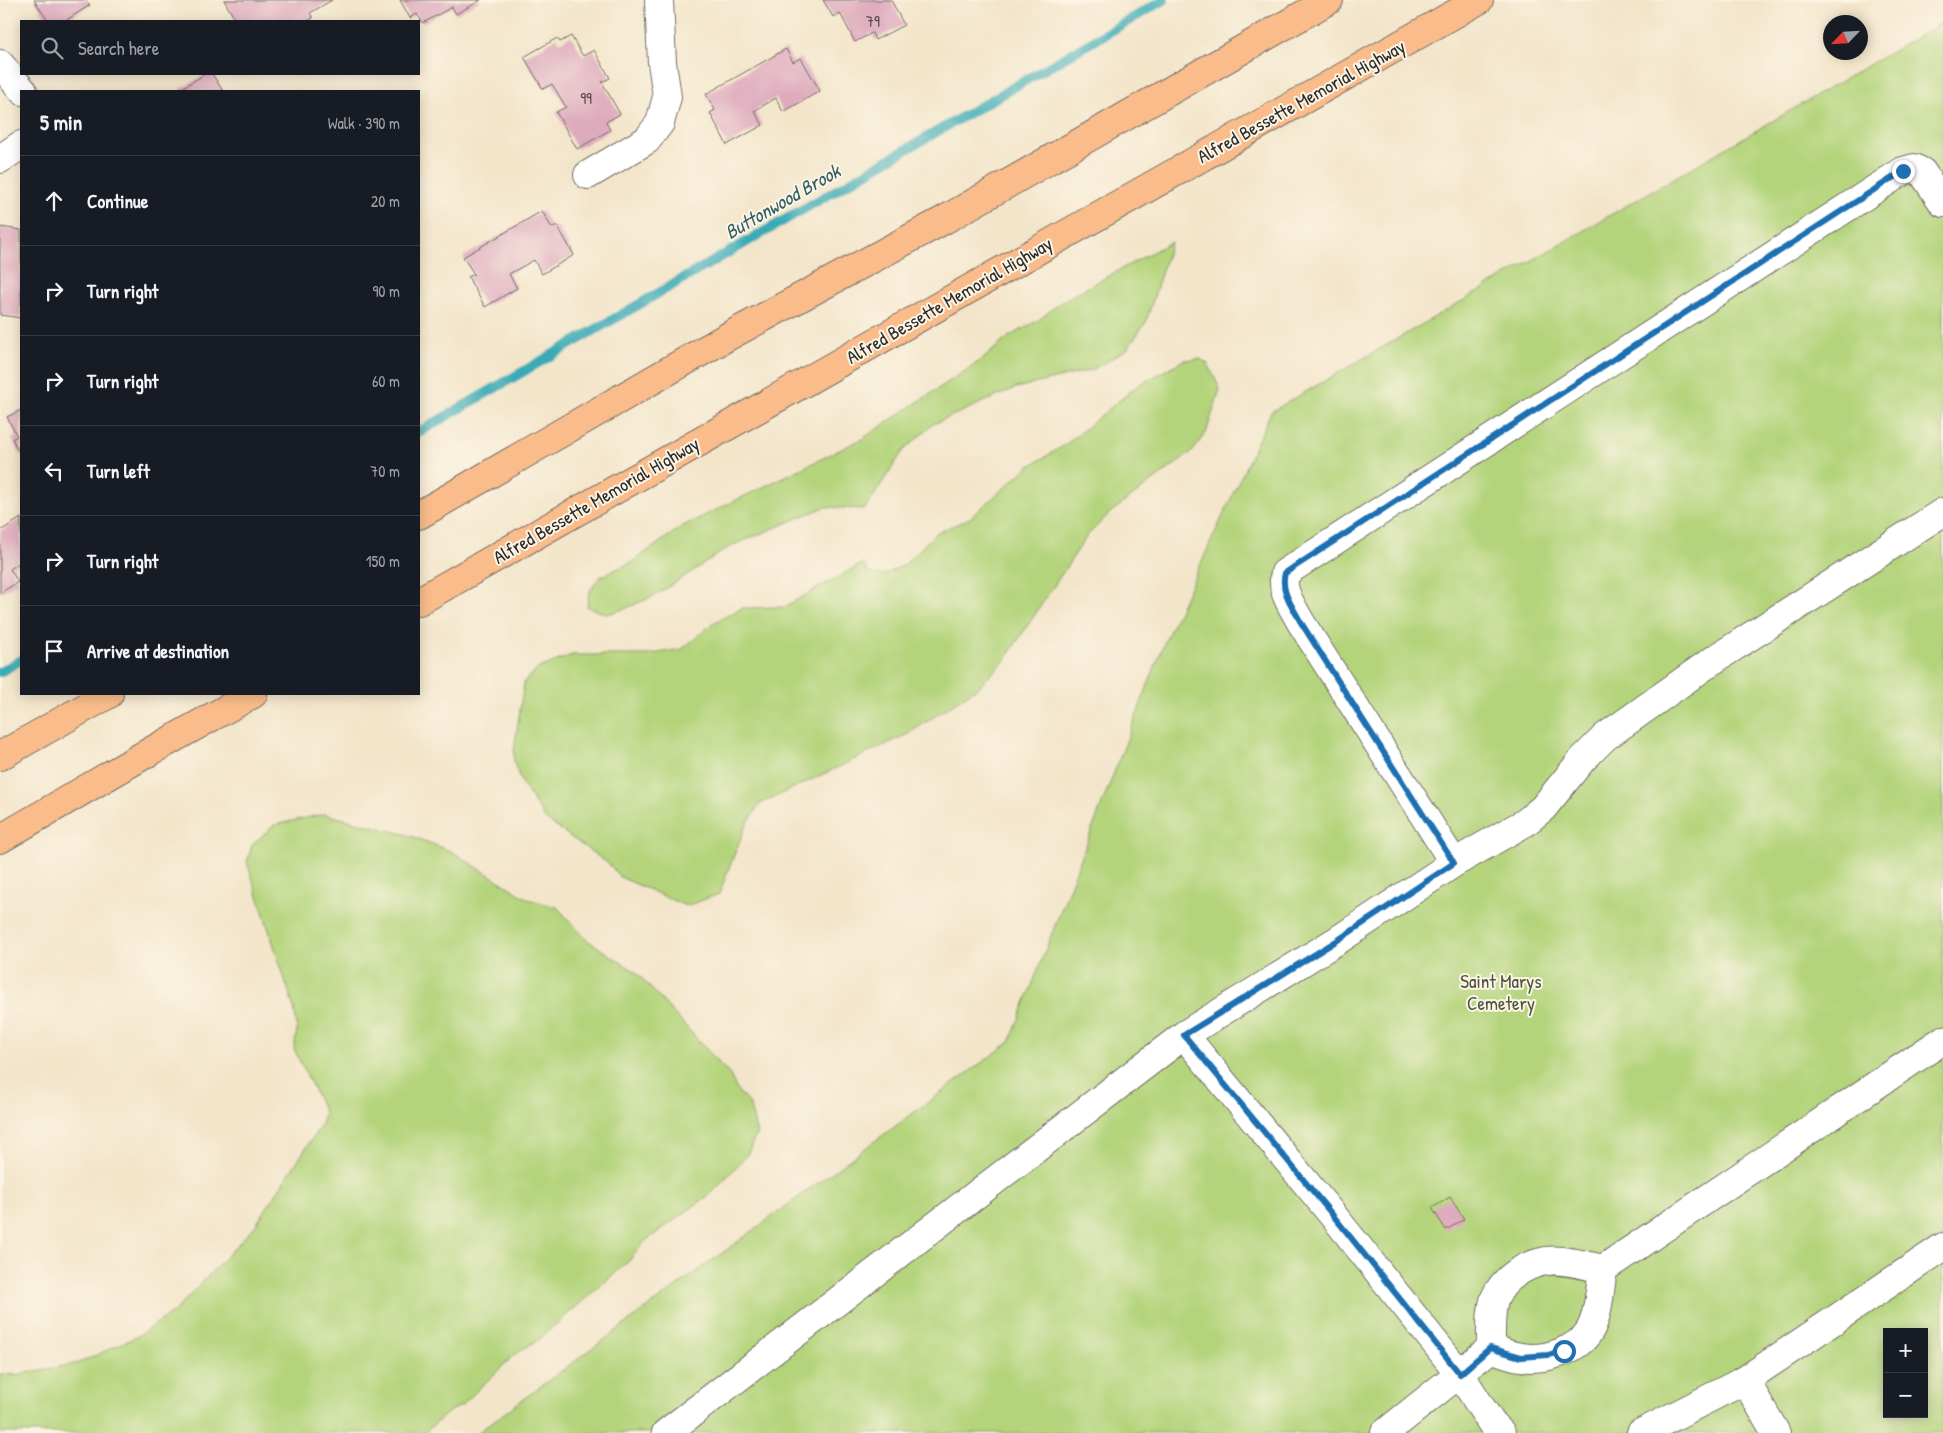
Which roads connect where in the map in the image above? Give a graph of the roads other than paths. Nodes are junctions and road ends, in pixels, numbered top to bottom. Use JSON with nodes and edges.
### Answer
{"nodes":[{"id":1,"x":659,"y":0,"type":"edge"},
{"id":2,"x":1329,"y":0,"type":"edge"},
{"id":3,"x":1479,"y":0,"type":"edge"},
{"id":4,"x":0,"y":64,"type":"edge"},
{"id":5,"x":22,"y":90,"type":"edge"},
{"id":6,"x":20,"y":146,"type":"edge"},
{"id":7,"x":0,"y":159,"type":"edge"},
{"id":8,"x":588,"y":175,"type":"dead end"},
{"id":9,"x":1943,"y":203,"type":"edge"},
{"id":10,"x":1943,"y":512,"type":"edge"},
{"id":11,"x":420,"y":515,"type":"edge"},
{"id":12,"x":420,"y":600,"type":"edge"},
{"id":13,"x":108,"y":695,"type":"edge"},
{"id":14,"x":251,"y":695,"type":"edge"},
{"id":15,"x":0,"y":756,"type":"edge"},
{"id":16,"x":0,"y":839,"type":"edge"},
{"id":17,"x":1454,"y":863,"type":"junction"},
{"id":18,"x":1184,"y":1035,"type":"junction"},
{"id":19,"x":1943,"y":1040,"type":"edge"},
{"id":20,"x":1943,"y":1247,"type":"edge"},
{"id":21,"x":1603,"y":1269,"type":"junction"},
{"id":22,"x":1490,"y":1348,"type":"junction"},
{"id":23,"x":1460,"y":1374,"type":"junction"},
{"id":24,"x":1744,"y":1380,"type":"junction"},
{"id":25,"x":666,"y":1433,"type":"edge"},
{"id":26,"x":1385,"y":1433,"type":"edge"},
{"id":27,"x":1501,"y":1433,"type":"edge"},
{"id":28,"x":1641,"y":1433,"type":"edge"},
{"id":29,"x":1776,"y":1433,"type":"edge"}],
"edges":[{"from":1,"to":8,"type":"street"},
{"from":2,"to":11,"type":"highway"},
{"from":3,"to":12,"type":"highway","name":"Alfred Bessette Memorial Highway"},
{"from":4,"to":5,"type":"street"},
{"from":6,"to":7,"type":"street"},
{"from":9,"to":17,"type":"street"},
{"from":10,"to":17,"type":"street"},
{"from":13,"to":15,"type":"highway"},
{"from":14,"to":16,"type":"highway"},
{"from":17,"to":18,"type":"street"},
{"from":18,"to":23,"type":"street"},
{"from":18,"to":25,"type":"street"},
{"from":19,"to":21,"type":"street"},
{"from":20,"to":24,"type":"street"},
{"from":21,"to":22,"type":"street"},
{"from":21,"to":22,"type":"street"},
{"from":22,"to":23,"type":"street"},
{"from":23,"to":26,"type":"street"},
{"from":23,"to":27,"type":"street"},
{"from":24,"to":28,"type":"street"},
{"from":24,"to":29,"type":"street"}]}
